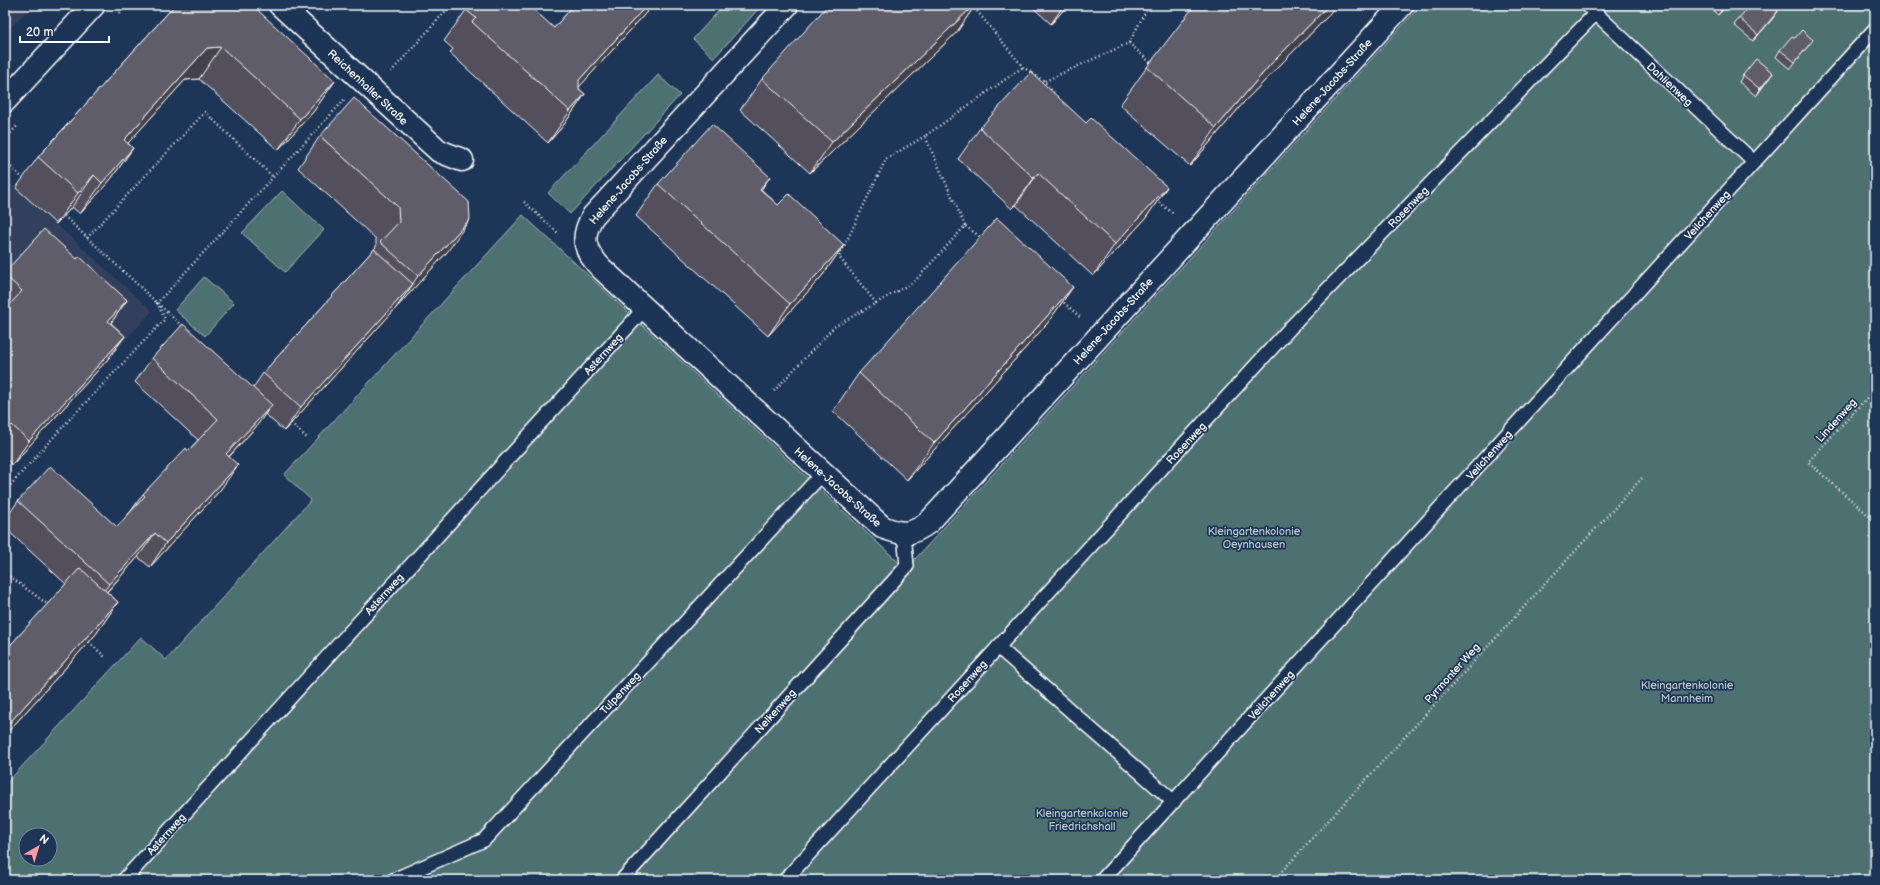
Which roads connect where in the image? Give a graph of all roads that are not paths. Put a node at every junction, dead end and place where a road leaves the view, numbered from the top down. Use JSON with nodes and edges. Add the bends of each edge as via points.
{"nodes":[{"id":1,"x":94,"y":5,"type":"edge"},
{"id":2,"x":280,"y":5,"type":"edge"},
{"id":3,"x":787,"y":5,"type":"edge"},
{"id":4,"x":1402,"y":5,"type":"edge"},
{"id":5,"x":1591,"y":9,"type":"edge"},
{"id":6,"x":1875,"y":29,"type":"edge"},
{"id":7,"x":5,"y":101,"type":"edge"},
{"id":8,"x":462,"y":160,"type":"dead end"},
{"id":9,"x":1754,"y":162,"type":"junction"},
{"id":10,"x":645,"y":308,"type":"junction"},
{"id":11,"x":823,"y":473,"type":"junction"},
{"id":12,"x":904,"y":534,"type":"junction"},
{"id":13,"x":998,"y":647,"type":"junction"},
{"id":14,"x":1174,"y":802,"type":"junction"},
{"id":15,"x":124,"y":880,"type":"edge"},
{"id":16,"x":393,"y":880,"type":"edge"},
{"id":17,"x":622,"y":880,"type":"edge"},
{"id":18,"x":786,"y":880,"type":"edge"},
{"id":19,"x":1102,"y":880,"type":"edge"}],
"edges":[{"from":1,"to":7,"type":"street"},
{"from":2,"to":8,"type":"street","name":"Reichenhaller Straße","via":[[439,151]]},
{"from":3,"to":10,"type":"street","name":"Helene-Jacobs-Straße","via":[[593,216],[587,227],[584,239],[592,260]]},
{"from":4,"to":12,"type":"street","name":"Helene-Jacobs-Straße","via":[[930,522],[919,530]]},
{"from":5,"to":9,"type":"lane","name":"Dahlienweg"},
{"from":5,"to":13,"type":"lane","name":"Rosenweg","via":[[1292,326]]},
{"from":6,"to":9,"type":"lane","name":"Veilchenweg"},
{"from":9,"to":14,"type":"lane","name":"Veilchenweg"},
{"from":10,"to":11,"type":"street","name":"Helene-Jacobs-Straße"},
{"from":10,"to":15,"type":"lane","name":"Asternweg"},
{"from":11,"to":12,"type":"street","name":"Helene-Jacobs-Straße","via":[[882,528]]},
{"from":11,"to":16,"type":"lane","name":"Tulpenweg","via":[[484,840]]},
{"from":12,"to":17,"type":"lane","name":"Nelkenweg","via":[[907,566]]},
{"from":13,"to":14,"type":"lane"},
{"from":13,"to":18,"type":"lane","name":"Rosenweg"},
{"from":14,"to":19,"type":"lane","name":"Veilchenweg"}]}
